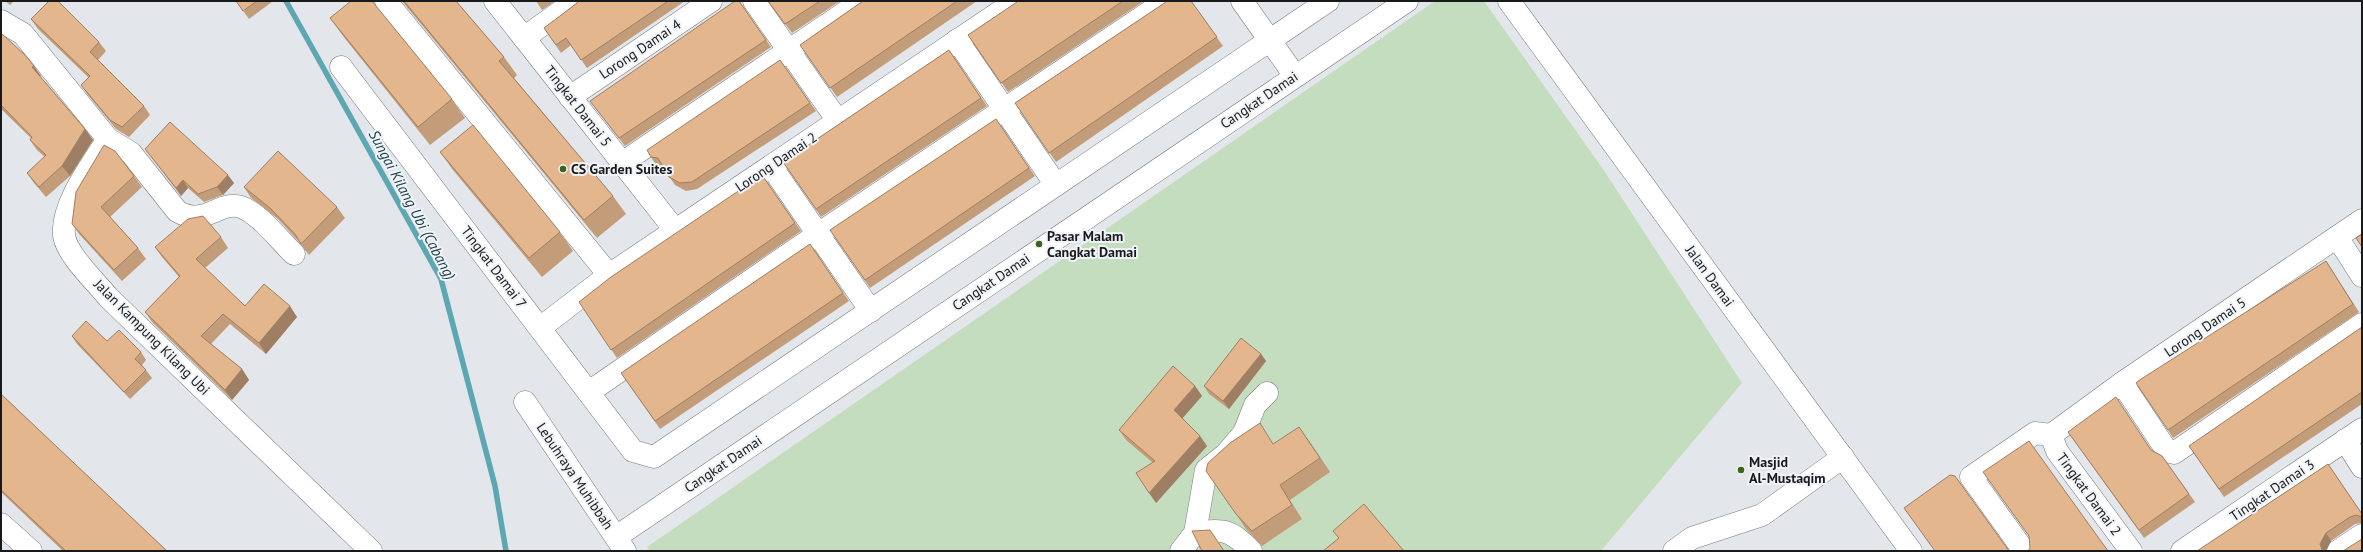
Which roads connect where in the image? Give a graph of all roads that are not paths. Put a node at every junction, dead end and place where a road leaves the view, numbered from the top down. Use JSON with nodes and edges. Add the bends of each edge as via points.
{"nodes":[{"id":1,"x":386,"y":1,"type":"edge"},
{"id":2,"x":495,"y":1,"type":"edge"},
{"id":3,"x":575,"y":1,"type":"edge"},
{"id":4,"x":711,"y":1,"type":"edge"},
{"id":5,"x":754,"y":1,"type":"edge"},
{"id":6,"x":862,"y":1,"type":"edge"},
{"id":7,"x":1016,"y":1,"type":"edge"},
{"id":8,"x":1166,"y":1,"type":"edge"},
{"id":9,"x":1242,"y":1,"type":"edge"},
{"id":10,"x":1328,"y":1,"type":"edge"},
{"id":11,"x":1407,"y":1,"type":"edge"},
{"id":12,"x":1509,"y":1,"type":"edge"},
{"id":13,"x":1,"y":21,"type":"edge"},
{"id":14,"x":524,"y":38,"type":"junction"},
{"id":15,"x":957,"y":40,"type":"junction"},
{"id":16,"x":1270,"y":41,"type":"junction"},
{"id":17,"x":788,"y":51,"type":"junction"},
{"id":18,"x":342,"y":67,"type":"dead end"},
{"id":19,"x":1295,"y":76,"type":"junction"},
{"id":20,"x":570,"y":97,"type":"junction"},
{"id":21,"x":1004,"y":108,"type":"junction"},
{"id":22,"x":838,"y":121,"type":"junction"},
{"id":23,"x":108,"y":139,"type":"junction"},
{"id":24,"x":622,"y":163,"type":"junction"},
{"id":25,"x":771,"y":166,"type":"junction"},
{"id":26,"x":1056,"y":185,"type":"junction"},
{"id":27,"x":2362,"y":220,"type":"edge"},
{"id":28,"x":675,"y":230,"type":"junction"},
{"id":29,"x":818,"y":234,"type":"junction"},
{"id":30,"x":2337,"y":237,"type":"junction"},
{"id":31,"x":294,"y":254,"type":"dead end"},
{"id":32,"x":609,"y":275,"type":"junction"},
{"id":33,"x":2362,"y":276,"type":"edge"},
{"id":34,"x":871,"y":311,"type":"junction"},
{"id":35,"x":2362,"y":324,"type":"edge"},
{"id":36,"x":540,"y":328,"type":"junction"},
{"id":37,"x":2122,"y":383,"type":"junction"},
{"id":38,"x":589,"y":392,"type":"junction"},
{"id":39,"x":1266,"y":393,"type":"dead end"},
{"id":40,"x":525,"y":402,"type":"dead end"},
{"id":41,"x":2353,"y":434,"type":"edge"},
{"id":42,"x":2051,"y":435,"type":"junction"},
{"id":43,"x":1843,"y":457,"type":"junction"},
{"id":44,"x":2362,"y":467,"type":"edge"},
{"id":45,"x":1,"y":524,"type":"edge"},
{"id":46,"x":1195,"y":533,"type":"junction"},
{"id":47,"x":2362,"y":535,"type":"edge"},
{"id":48,"x":620,"y":544,"type":"edge"},
{"id":49,"x":31,"y":551,"type":"edge"},
{"id":50,"x":371,"y":551,"type":"edge"},
{"id":51,"x":1181,"y":551,"type":"edge"},
{"id":52,"x":1251,"y":551,"type":"edge"},
{"id":53,"x":1674,"y":551,"type":"edge"},
{"id":54,"x":1911,"y":551,"type":"edge"},
{"id":55,"x":2024,"y":551,"type":"edge"},
{"id":56,"x":2130,"y":551,"type":"edge"},
{"id":57,"x":2182,"y":551,"type":"edge"},
{"id":58,"x":2338,"y":551,"type":"edge"}],
"edges":[{"from":1,"to":32,"type":"street"},
{"from":2,"to":14,"type":"street","name":"Tingkat Damai 5"},
{"from":3,"to":14,"type":"street"},
{"from":4,"to":20,"type":"street","name":"Lorong Damai 4"},
{"from":5,"to":17,"type":"street"},
{"from":6,"to":17,"type":"street"},
{"from":7,"to":15,"type":"street","name":"Lorong Damai 2"},
{"from":8,"to":21,"type":"street"},
{"from":9,"to":16,"type":"street"},
{"from":10,"to":16,"type":"street"},
{"from":11,"to":19,"type":"street","name":"Cangkat Damai"},
{"from":12,"to":43,"type":"street","name":"Jalan Damai"},
{"from":13,"to":23,"type":"street","via":[[23,34]]},
{"from":14,"to":20,"type":"street","name":"Tingkat Damai 5"},
{"from":15,"to":21,"type":"street"},
{"from":15,"to":22,"type":"street","name":"Lorong Damai 2"},
{"from":16,"to":19,"type":"street"},
{"from":16,"to":26,"type":"street"},
{"from":17,"to":22,"type":"street"},
{"from":17,"to":24,"type":"street"},
{"from":18,"to":36,"type":"street","name":"Tingkat Damai 7"},
{"from":19,"to":48,"type":"street","name":"Cangkat Damai"},
{"from":20,"to":24,"type":"street","name":"Tingkat Damai 5"},
{"from":21,"to":26,"type":"street"},
{"from":21,"to":29,"type":"street"},
{"from":22,"to":25,"type":"street","name":"Lorong Damai 2"},
{"from":23,"to":31,"type":"street","via":[[131,153],[177,211],[187,217],[200,216],[232,205],[242,207],[253,213]]},
{"from":23,"to":50,"type":"street","name":"Jalan Kampung Kilang Ubi","via":[[67,210],[64,236],[72,254],[108,297]]},
{"from":24,"to":28,"type":"street","name":"Tingkat Damai 5"},
{"from":25,"to":28,"type":"street","name":"Lorong Damai 2"},
{"from":25,"to":29,"type":"street"},
{"from":26,"to":34,"type":"street"},
{"from":27,"to":30,"type":"street","name":"Lorong Damai 5"},
{"from":28,"to":32,"type":"street","name":"Lorong Damai 2"},
{"from":29,"to":34,"type":"street"},
{"from":29,"to":38,"type":"street"},
{"from":30,"to":33,"type":"street"},
{"from":30,"to":37,"type":"street","name":"Lorong Damai 5"},
{"from":32,"to":36,"type":"street","name":"Lorong Damai 2"},
{"from":34,"to":38,"type":"street","name":"Tingkat Damai 7","via":[[654,457],[633,451]]},
{"from":35,"to":37,"type":"street","via":[[2174,453],[2167,451]]},
{"from":36,"to":38,"type":"street","name":"Tingkat Damai 7"},
{"from":37,"to":42,"type":"street","name":"Lorong Damai 5"},
{"from":39,"to":46,"type":"street","via":[[1255,405],[1244,433],[1226,454],[1206,470]]},
{"from":40,"to":48,"type":"street","name":"Lebuhraya Muhibbah"},
{"from":41,"to":44,"type":"street"},
{"from":41,"to":57,"type":"street","name":"Tingkat Damai 3"},
{"from":42,"to":55,"type":"street","via":[[2035,433],[1971,477]]},
{"from":42,"to":56,"type":"street","name":"Tingkat Damai 2","via":[[2057,451]]},
{"from":43,"to":53,"type":"street","via":[[1762,515],[1692,538]]},
{"from":43,"to":54,"type":"street","name":"Jalan Damai"},
{"from":45,"to":49,"type":"street"},
{"from":46,"to":51,"type":"street"},
{"from":46,"to":52,"type":"street","via":[[1216,529],[1238,537]]},
{"from":47,"to":58,"type":"street"}]}
